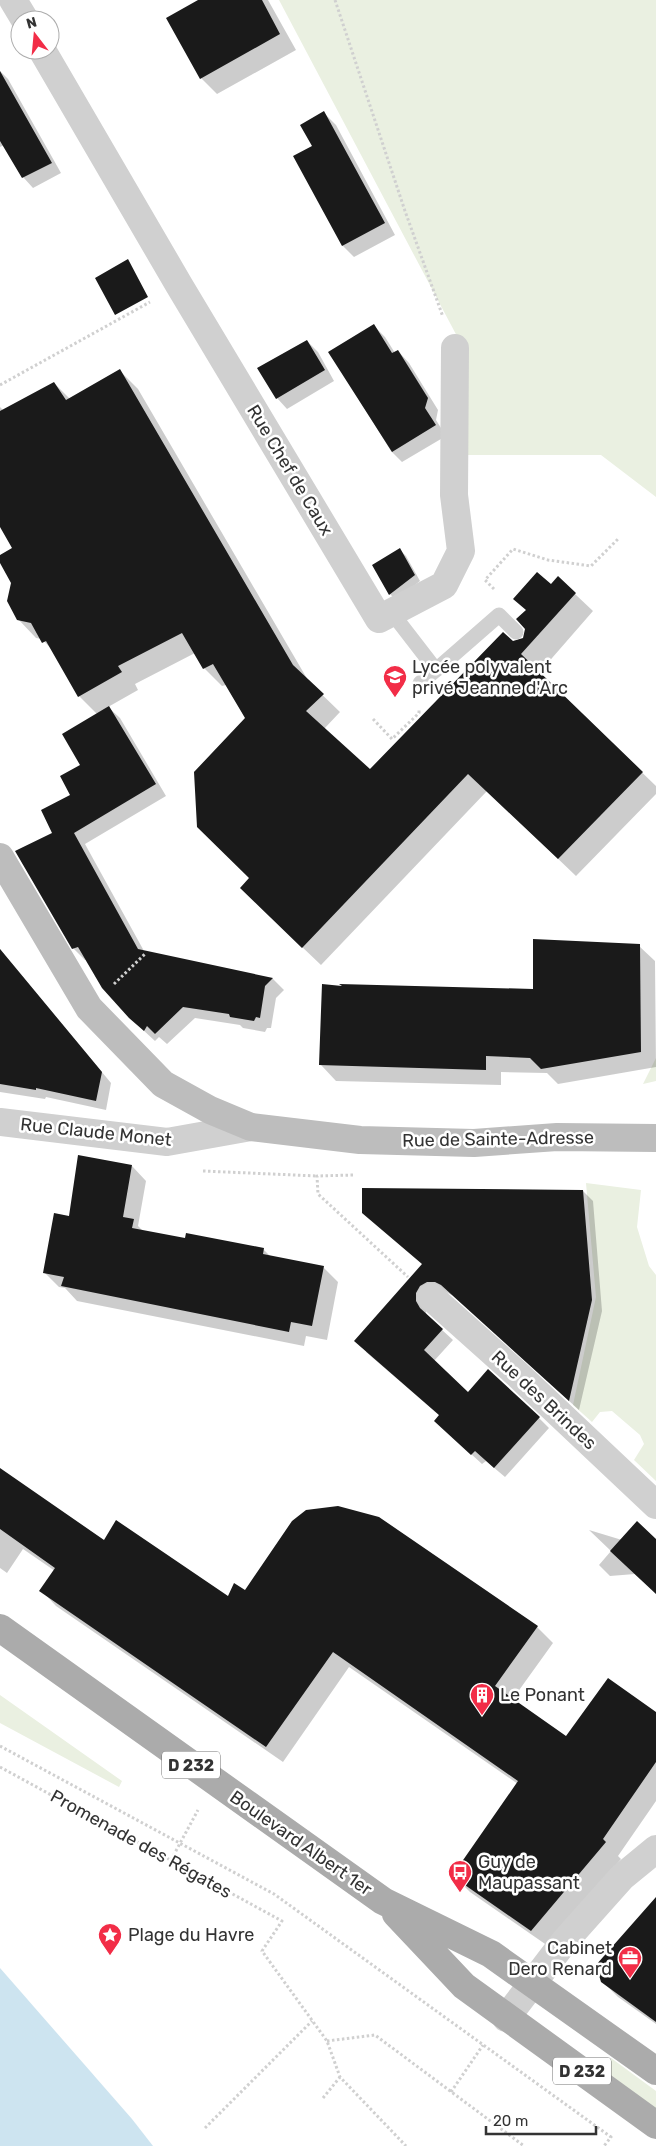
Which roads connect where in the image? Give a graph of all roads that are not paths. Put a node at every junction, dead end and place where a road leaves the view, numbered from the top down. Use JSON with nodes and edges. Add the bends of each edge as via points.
{"nodes":[{"id":1,"x":48,"y":60,"type":"edge"},
{"id":2,"x":454,"y":348,"type":"road end"},
{"id":3,"x":392,"y":613,"type":"junction"},
{"id":4,"x":516,"y":632,"type":"dead end"},
{"id":5,"x":436,"y":670,"type":"junction"},
{"id":6,"x":420,"y":683,"type":"dead end"},
{"id":7,"x":0,"y":857,"type":"edge"},
{"id":8,"x":0,"y":1122,"type":"edge"},
{"id":9,"x":251,"y":1127,"type":"junction"},
{"id":10,"x":656,"y":1138,"type":"edge"},
{"id":11,"x":431,"y":1298,"type":"dead end"},
{"id":12,"x":656,"y":1504,"type":"edge"},
{"id":13,"x":0,"y":1628,"type":"edge"},
{"id":14,"x":656,"y":1850,"type":"edge"},
{"id":15,"x":383,"y":1901,"type":"junction"},
{"id":16,"x":534,"y":1983,"type":"junction"},
{"id":17,"x":506,"y":2018,"type":"junction"},
{"id":18,"x":656,"y":2072,"type":"edge"},
{"id":19,"x":656,"y":2126,"type":"edge"}],
"edges":[{"from":1,"to":3,"type":"street","name":"Rue Chef de Caux","via":[[379,619]]},
{"from":2,"to":3,"type":"street","via":[[454,495],[461,551],[444,585]]},
{"from":3,"to":5,"type":"lane"},
{"from":4,"to":5,"type":"lane","via":[[499,615]]},
{"from":5,"to":6,"type":"lane"},
{"from":7,"to":9,"type":"main road","name":"Rue de Sainte-Adresse","via":[[89,1008],[163,1084],[210,1110]]},
{"from":8,"to":9,"type":"street","name":"Rue Claude Monet","via":[[167,1142]]},
{"from":9,"to":10,"type":"main road","name":"Rue de Sainte-Adresse","via":[[381,1141],[474,1143],[557,1137]]},
{"from":11,"to":12,"type":"street","name":"Rue des Brindes"},
{"from":13,"to":15,"type":"main road","name":"Boulevard Albert 1er","number":"D 232"},
{"from":14,"to":16,"type":"street","via":[[622,1876],[564,1942]]},
{"from":15,"to":16,"type":"main road","name":"Boulevard Albert 1er","number":"D 232","via":[[491,1954]]},
{"from":15,"to":17,"type":"main road","name":"Boulevard Albert 1er","number":"D 232","via":[[464,1986]]},
{"from":16,"to":17,"type":"street"},
{"from":16,"to":18,"type":"main road","name":"Boulevard Albert 1er","number":"D 232"},
{"from":17,"to":19,"type":"main road","name":"Boulevard Albert 1er","number":"D 232"}]}
